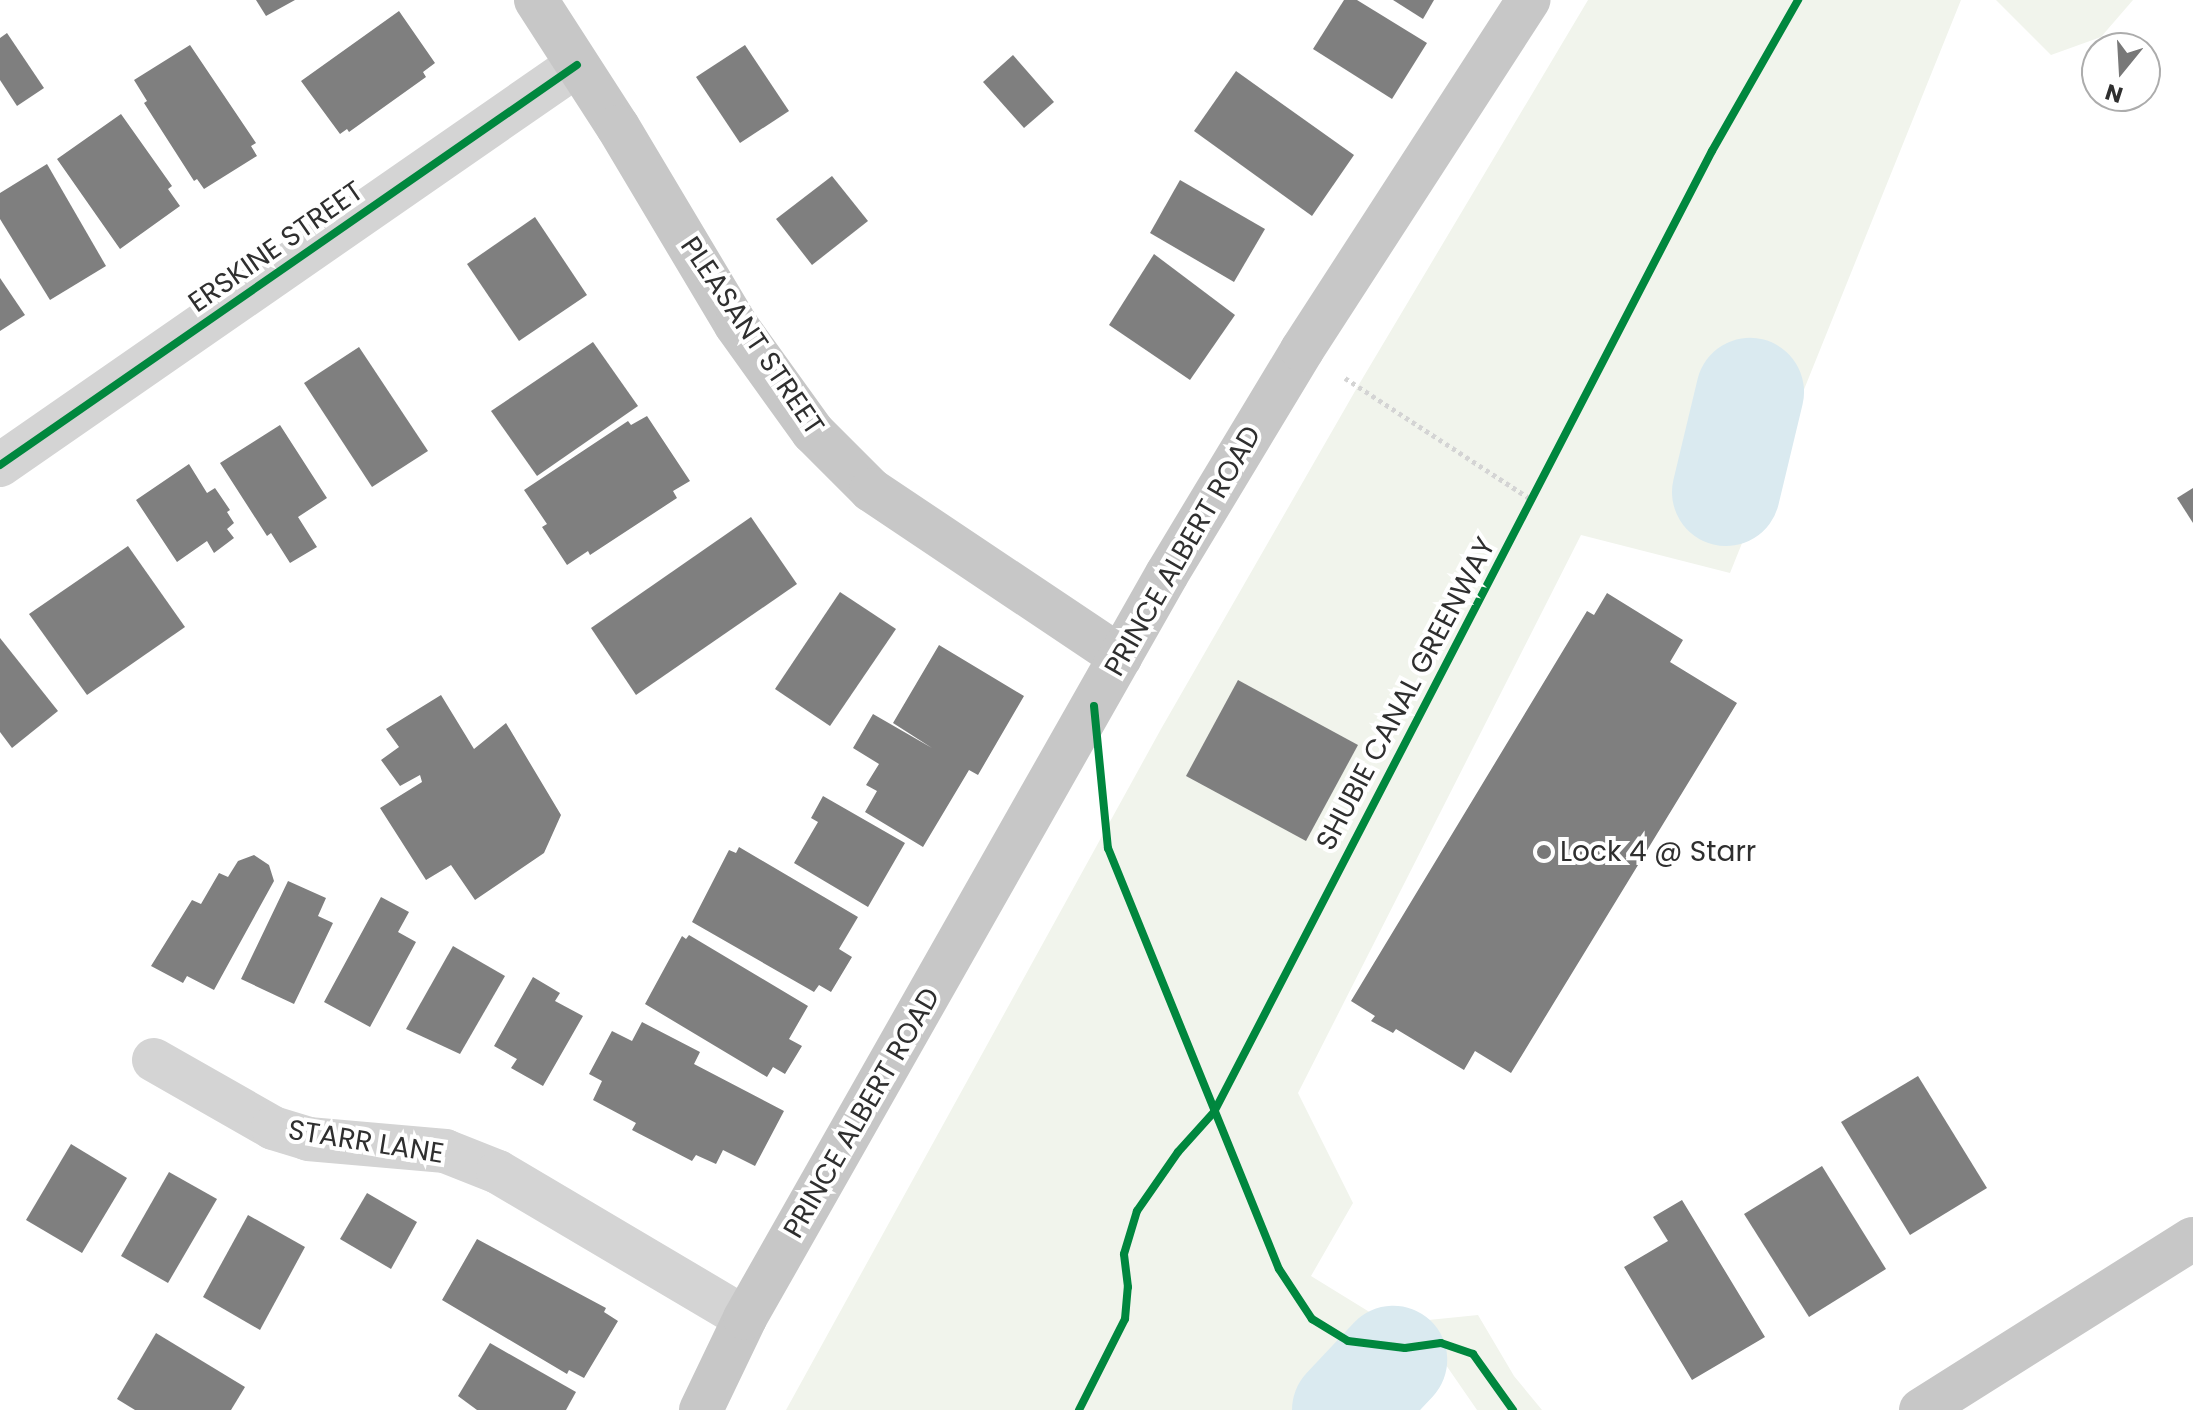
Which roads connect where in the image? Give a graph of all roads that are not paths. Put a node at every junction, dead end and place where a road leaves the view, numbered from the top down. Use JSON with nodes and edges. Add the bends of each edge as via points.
{"nodes":[{"id":1,"x":536,"y":0,"type":"edge"},
{"id":2,"x":1528,"y":0,"type":"edge"},
{"id":3,"x":577,"y":65,"type":"junction"},
{"id":4,"x":0,"y":465,"type":"edge"},
{"id":5,"x":1120,"y":657,"type":"junction"},
{"id":6,"x":154,"y":1060,"type":"dead end"},
{"id":7,"x":2193,"y":1239,"type":"edge"},
{"id":8,"x":745,"y":1318,"type":"junction"},
{"id":9,"x":701,"y":1410,"type":"edge"},
{"id":10,"x":1921,"y":1410,"type":"edge"}],
"edges":[{"from":1,"to":3,"type":"main road","name":"PLEASANT STREET"},
{"from":2,"to":5,"type":"main road","name":"PRINCE ALBERT ROAD","via":[[1302,350]]},
{"from":3,"to":4,"type":"street","name":"ERSKINE STREET"},
{"from":3,"to":5,"type":"main road","name":"PLEASANT STREET","via":[[736,325],[813,432],[871,490]]},
{"from":5,"to":8,"type":"main road","name":"PRINCE ALBERT ROAD"},
{"from":6,"to":8,"type":"street","name":"STARR LANE","via":[[273,1128],[308,1139],[445,1151],[498,1172]]},
{"from":7,"to":10,"type":"main road"},
{"from":8,"to":9,"type":"main road","name":"PRINCE ALBERT ROAD"}]}
